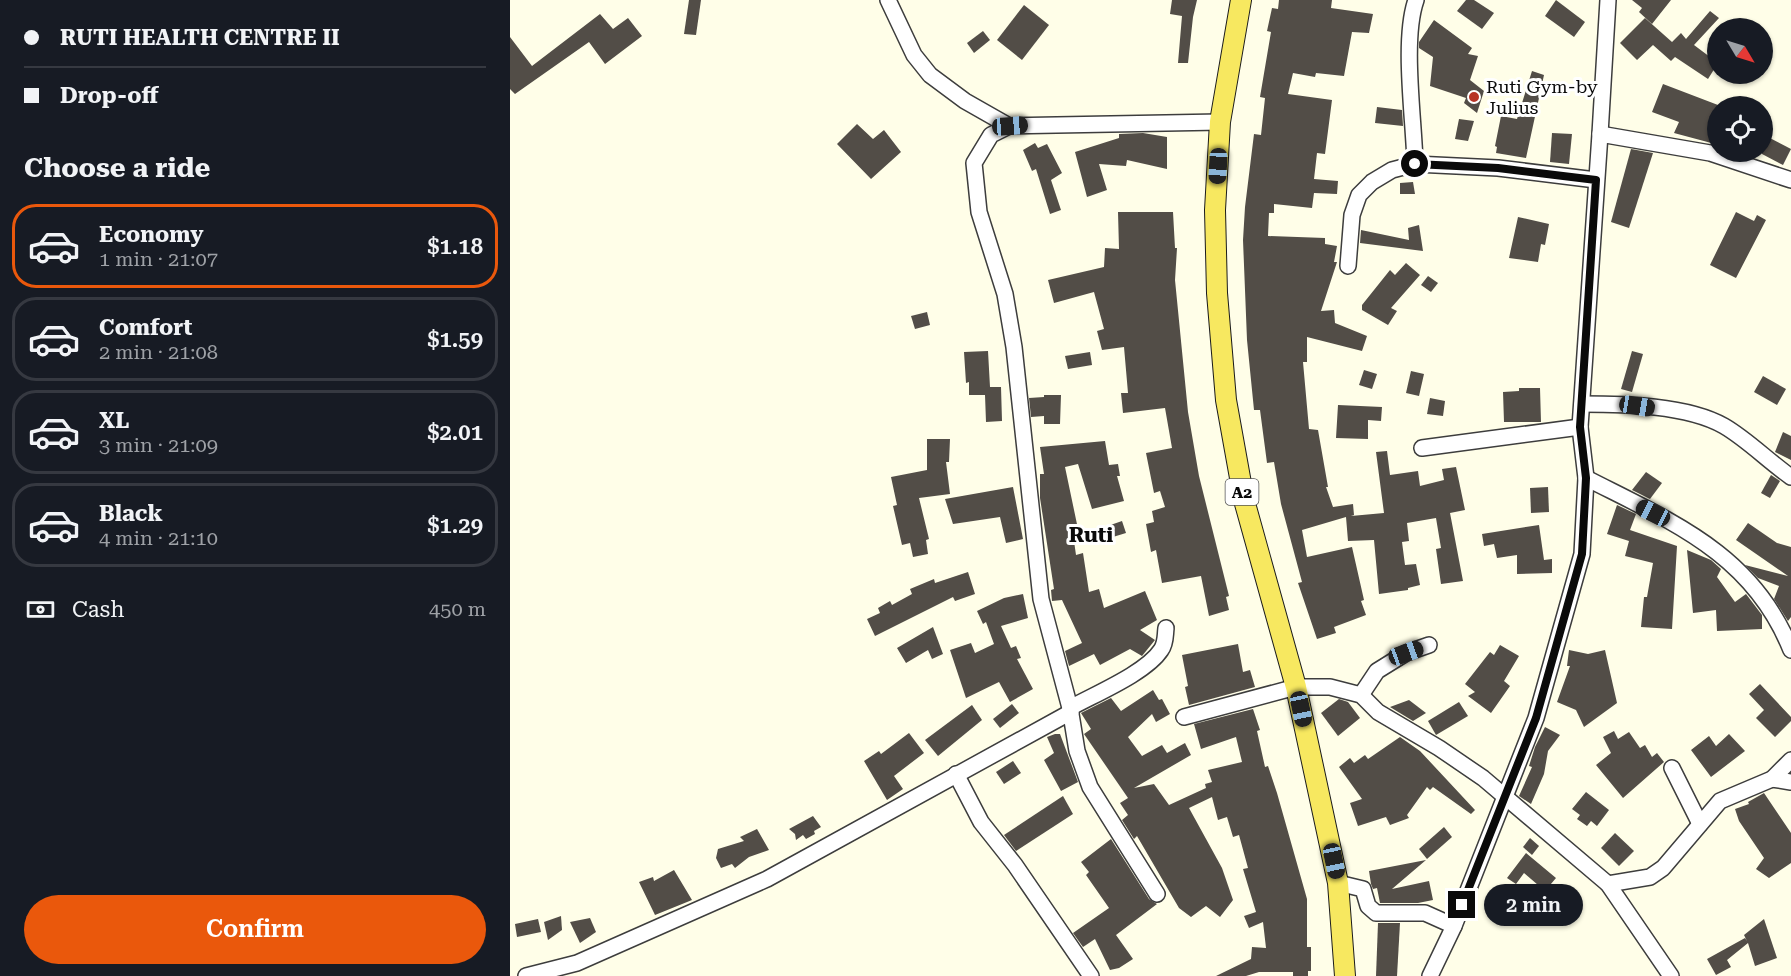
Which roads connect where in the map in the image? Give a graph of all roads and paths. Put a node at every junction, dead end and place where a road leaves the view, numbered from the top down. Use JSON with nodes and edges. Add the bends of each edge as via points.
{"nodes":[{"id":1,"x":888,"y":0,"type":"edge"},
{"id":2,"x":1241,"y":0,"type":"edge"},
{"id":3,"x":1416,"y":0,"type":"edge"},
{"id":4,"x":1608,"y":0,"type":"edge"},
{"id":5,"x":1220,"y":122,"type":"junction"},
{"id":6,"x":1010,"y":126,"type":"junction"},
{"id":7,"x":1600,"y":134,"type":"junction"},
{"id":8,"x":1415,"y":164,"type":"junction"},
{"id":9,"x":1596,"y":180,"type":"junction"},
{"id":10,"x":1791,"y":180,"type":"edge"},
{"id":11,"x":1348,"y":266,"type":"dead end"},
{"id":12,"x":1582,"y":404,"type":"junction"},
{"id":13,"x":1580,"y":427,"type":"junction"},
{"id":14,"x":1422,"y":448,"type":"dead end"},
{"id":15,"x":1791,"y":477,"type":"edge"},
{"id":16,"x":1586,"y":478,"type":"junction"},
{"id":17,"x":1166,"y":628,"type":"dead end"},
{"id":18,"x":1430,"y":645,"type":"dead end"},
{"id":19,"x":1791,"y":647,"type":"edge"},
{"id":20,"x":1296,"y":687,"type":"junction"},
{"id":21,"x":1361,"y":695,"type":"junction"},
{"id":22,"x":1071,"y":710,"type":"junction"},
{"id":23,"x":1184,"y":717,"type":"dead end"},
{"id":24,"x":1791,"y":760,"type":"edge"},
{"id":25,"x":1672,"y":768,"type":"dead end"},
{"id":26,"x":956,"y":774,"type":"junction"},
{"id":27,"x":1772,"y":779,"type":"junction"},
{"id":28,"x":1791,"y":782,"type":"edge"},
{"id":29,"x":1504,"y":797,"type":"junction"},
{"id":30,"x":1700,"y":824,"type":"junction"},
{"id":31,"x":1338,"y":883,"type":"junction"},
{"id":32,"x":1608,"y":884,"type":"junction"},
{"id":33,"x":1156,"y":894,"type":"dead end"},
{"id":34,"x":1454,"y":926,"type":"junction"},
{"id":35,"x":526,"y":976,"type":"edge"},
{"id":36,"x":1091,"y":976,"type":"edge"},
{"id":37,"x":1345,"y":976,"type":"edge"},
{"id":38,"x":1430,"y":976,"type":"edge"},
{"id":39,"x":1671,"y":976,"type":"edge"}],
"edges":[{"from":1,"to":6,"type":"street","via":[[914,56],[930,75],[965,101]]},
{"from":2,"to":5,"type":"main road","number":"A2"},
{"from":3,"to":8,"type":"street","via":[[1410,48]]},
{"from":4,"to":7,"type":"street"},
{"from":5,"to":6,"type":"street"},
{"from":5,"to":20,"type":"main road","number":"A2","via":[[1216,281],[1226,399],[1244,500]]},
{"from":6,"to":22,"type":"street","via":[[991,135],[974,163],[979,212],[1005,294],[1041,599]]},
{"from":7,"to":9,"type":"street"},
{"from":7,"to":10,"type":"street","via":[[1710,153]]},
{"from":8,"to":9,"type":"street","via":[[1498,168]]},
{"from":8,"to":11,"type":"street","via":[[1392,170],[1359,195],[1352,215]]},
{"from":9,"to":12,"type":"street"},
{"from":12,"to":13,"type":"street"},
{"from":12,"to":15,"type":"street","via":[[1637,406],[1700,416],[1743,438]]},
{"from":13,"to":14,"type":"street"},
{"from":13,"to":16,"type":"street"},
{"from":16,"to":19,"type":"street","via":[[1694,534],[1724,556],[1760,592]]},
{"from":16,"to":29,"type":"street","via":[[1582,554],[1536,718]]},
{"from":17,"to":22,"type":"street","via":[[1160,653]]},
{"from":18,"to":21,"type":"street","via":[[1406,653],[1377,670]]},
{"from":20,"to":21,"type":"street","via":[[1330,687]]},
{"from":20,"to":23,"type":"street"},
{"from":20,"to":31,"type":"main road","number":"A2"},
{"from":21,"to":29,"type":"street","via":[[1378,712],[1439,748]]},
{"from":22,"to":26,"type":"street"},
{"from":22,"to":33,"type":"street","via":[[1077,751],[1090,787]]},
{"from":24,"to":27,"type":"street"},
{"from":25,"to":30,"type":"street"},
{"from":26,"to":35,"type":"street","via":[[767,879],[577,963]]},
{"from":26,"to":36,"type":"street","via":[[981,822]]},
{"from":27,"to":28,"type":"street"},
{"from":27,"to":30,"type":"street","via":[[1728,796]]},
{"from":29,"to":32,"type":"street"},
{"from":29,"to":34,"type":"street"},
{"from":30,"to":32,"type":"street","via":[[1663,868],[1650,877]]},
{"from":31,"to":34,"type":"street","via":[[1364,889],[1368,906],[1376,913],[1425,913]]},
{"from":31,"to":37,"type":"main road","number":"A2"},
{"from":32,"to":39,"type":"street"},
{"from":34,"to":38,"type":"street"}]}
